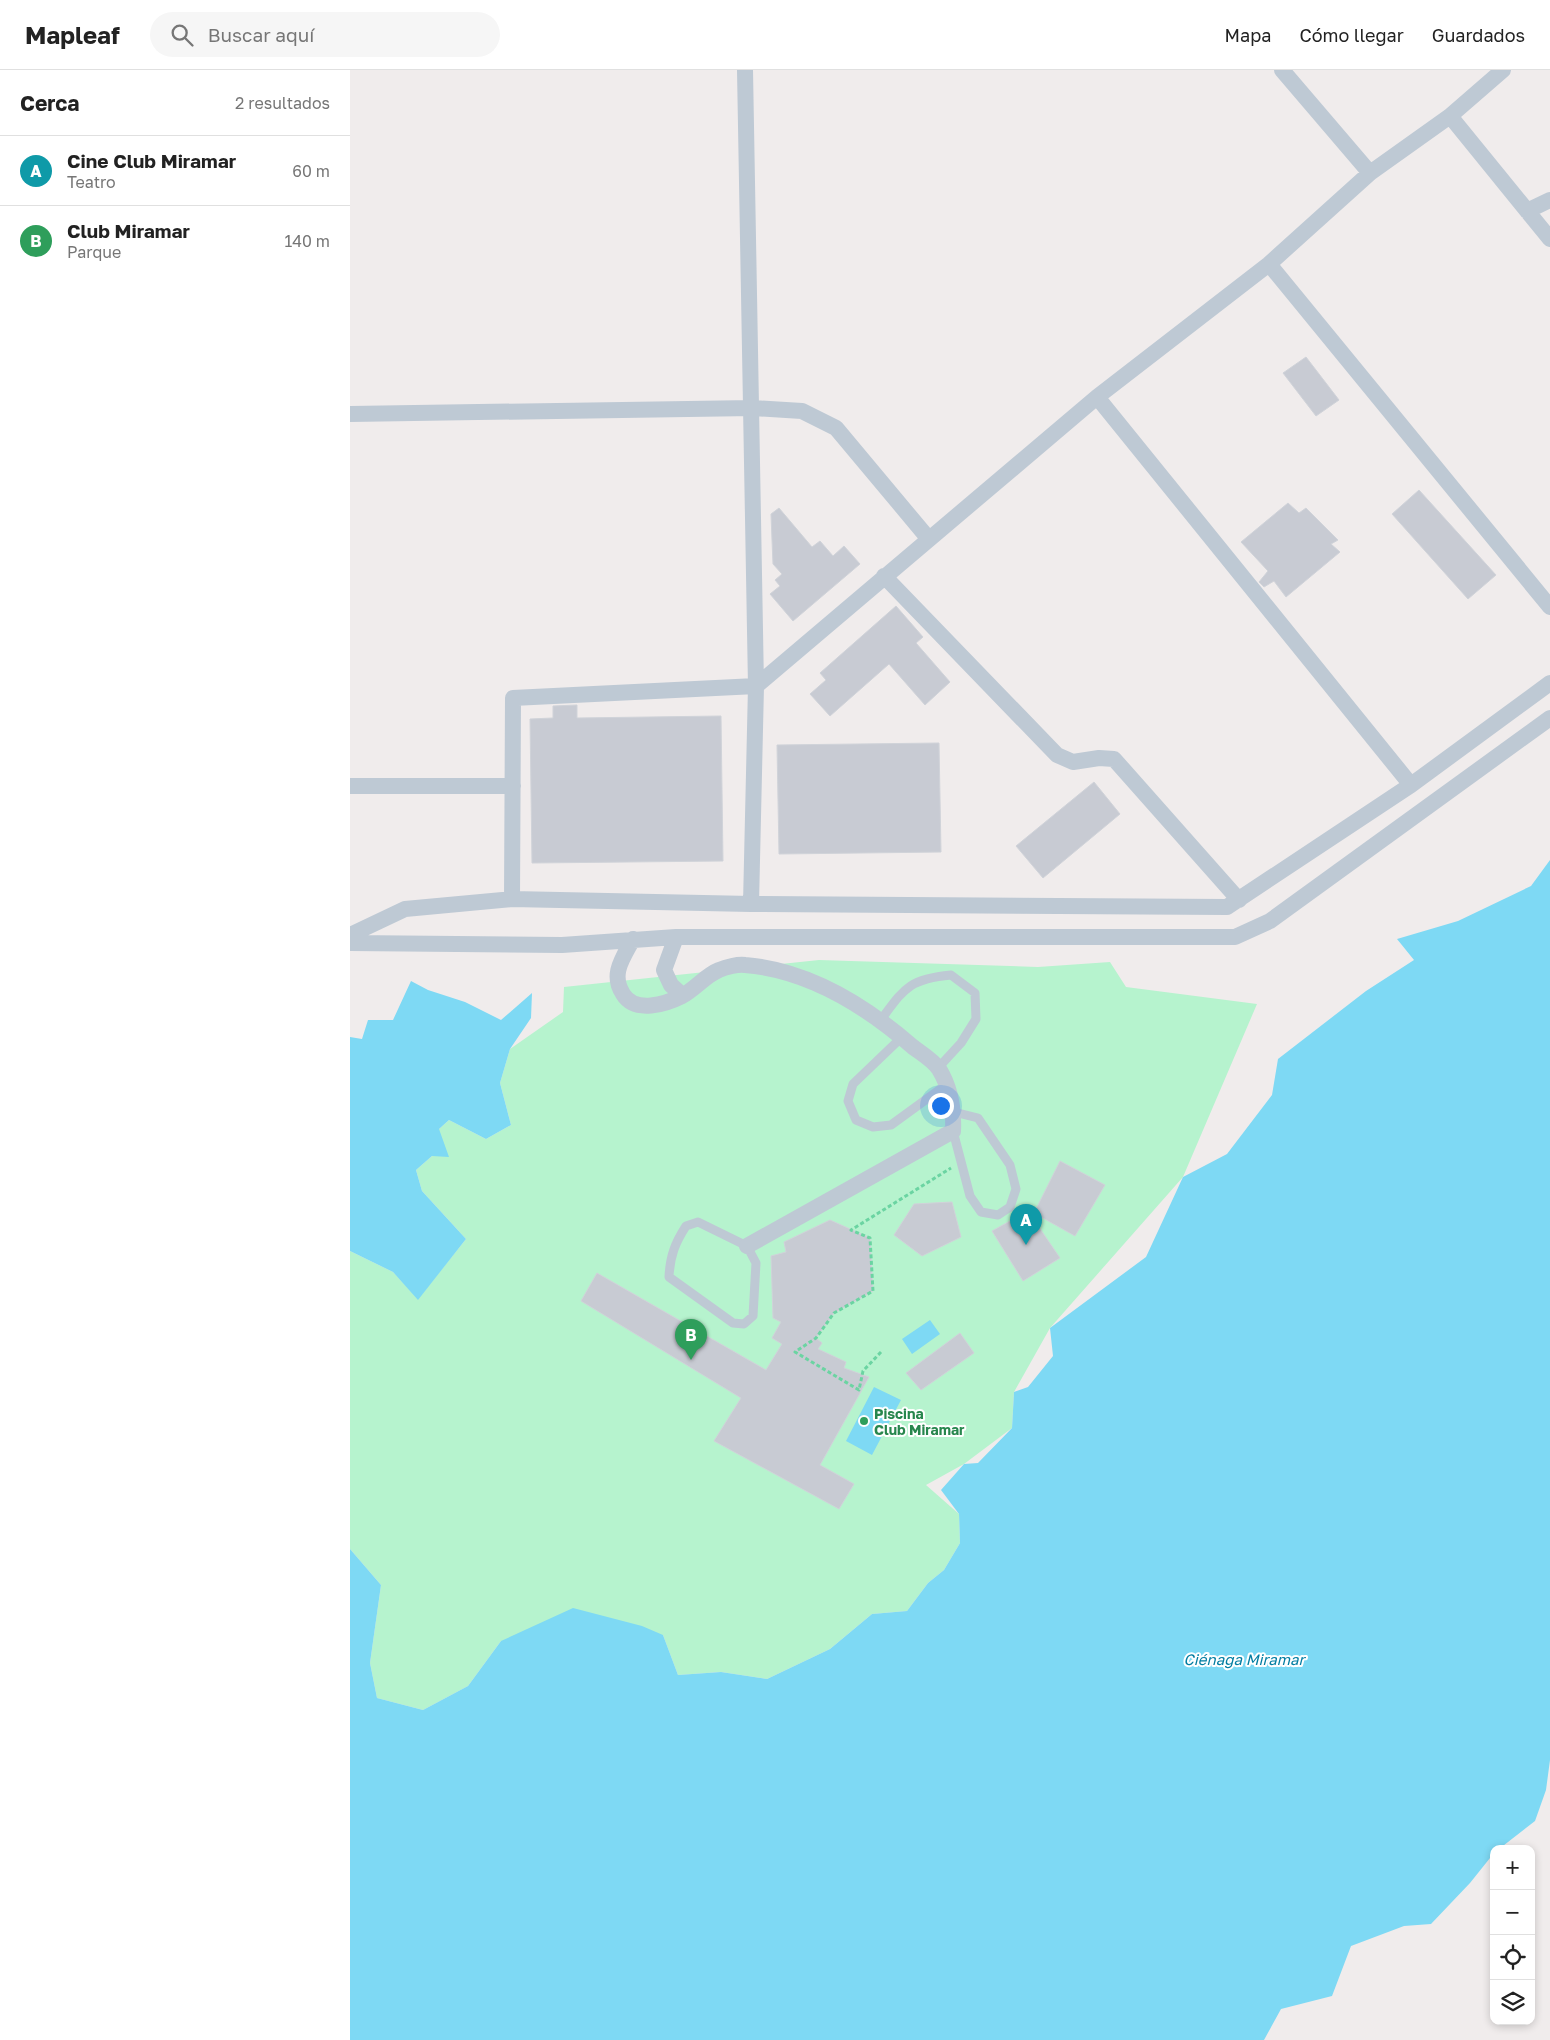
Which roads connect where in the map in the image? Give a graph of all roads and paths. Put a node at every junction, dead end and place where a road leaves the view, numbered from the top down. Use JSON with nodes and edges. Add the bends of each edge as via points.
{"nodes":[{"id":1,"x":745,"y":70,"type":"edge"},
{"id":2,"x":1282,"y":70,"type":"edge"},
{"id":3,"x":1502,"y":70,"type":"edge"},
{"id":4,"x":1450,"y":116,"type":"junction"},
{"id":5,"x":1370,"y":173,"type":"junction"},
{"id":6,"x":1550,"y":200,"type":"edge"},
{"id":7,"x":1527,"y":211,"type":"junction"},
{"id":8,"x":1550,"y":239,"type":"edge"},
{"id":9,"x":1269,"y":264,"type":"junction"},
{"id":10,"x":1097,"y":397,"type":"junction"},
{"id":11,"x":752,"y":408,"type":"junction"},
{"id":12,"x":350,"y":414,"type":"edge"},
{"id":13,"x":928,"y":538,"type":"junction"},
{"id":14,"x":884,"y":576,"type":"junction"},
{"id":15,"x":1550,"y":607,"type":"edge"},
{"id":16,"x":1550,"y":683,"type":"edge"},
{"id":17,"x":756,"y":686,"type":"junction"},
{"id":18,"x":1550,"y":718,"type":"edge"},
{"id":19,"x":1411,"y":785,"type":"junction"},
{"id":20,"x":350,"y":786,"type":"edge"},
{"id":21,"x":513,"y":786,"type":"junction"},
{"id":22,"x":512,"y":899,"type":"junction"},
{"id":23,"x":1239,"y":900,"type":"junction"},
{"id":24,"x":751,"y":904,"type":"junction"},
{"id":25,"x":350,"y":935,"type":"edge"},
{"id":26,"x":676,"y":936,"type":"junction"},
{"id":27,"x":633,"y":939,"type":"junction"},
{"id":28,"x":350,"y":943,"type":"edge"},
{"id":29,"x":682,"y":996,"type":"junction"},
{"id":30,"x":880,"y":1021,"type":"junction"},
{"id":31,"x":902,"y":1037,"type":"junction"},
{"id":32,"x":938,"y":1068,"type":"junction"},
{"id":33,"x":946,"y":1085,"type":"junction"},
{"id":34,"x":954,"y":1112,"type":"junction"},
{"id":35,"x":953,"y":1131,"type":"junction"},
{"id":36,"x":962,"y":1161,"type":"junction"},
{"id":37,"x":747,"y":1246,"type":"junction"},
{"id":38,"x":882,"y":1352,"type":"dead end"}],
"edges":[{"from":1,"to":11,"type":"street"},
{"from":2,"to":5,"type":"street"},
{"from":3,"to":4,"type":"street"},
{"from":4,"to":5,"type":"street"},
{"from":4,"to":7,"type":"street"},
{"from":5,"to":9,"type":"street"},
{"from":6,"to":7,"type":"street"},
{"from":7,"to":8,"type":"street"},
{"from":9,"to":10,"type":"street"},
{"from":9,"to":15,"type":"street"},
{"from":10,"to":13,"type":"street"},
{"from":10,"to":19,"type":"street"},
{"from":11,"to":12,"type":"street"},
{"from":11,"to":13,"type":"street","via":[[802,411],[836,428]]},
{"from":11,"to":17,"type":"street"},
{"from":13,"to":14,"type":"street"},
{"from":14,"to":17,"type":"street"},
{"from":14,"to":23,"type":"street","via":[[1057,755],[1073,762],[1114,759]]},
{"from":16,"to":19,"type":"street"},
{"from":17,"to":21,"type":"street","via":[[513,698]]},
{"from":17,"to":24,"type":"street"},
{"from":18,"to":26,"type":"street","via":[[1270,921],[1235,937]]},
{"from":19,"to":23,"type":"street"},
{"from":20,"to":21,"type":"street"},
{"from":21,"to":22,"type":"street"},
{"from":22,"to":24,"type":"street"},
{"from":22,"to":25,"type":"street","via":[[406,909]]},
{"from":23,"to":24,"type":"street","via":[[1228,907]]},
{"from":26,"to":27,"type":"street"},
{"from":26,"to":29,"type":"street","via":[[664,970],[670,985]]},
{"from":27,"to":28,"type":"street","via":[[562,946]]},
{"from":27,"to":29,"type":"street","via":[[618,966],[617,984],[624,997],[640,1006]]},
{"from":29,"to":30,"type":"street","via":[[718,970],[743,965],[808,979],[856,1004]]},
{"from":30,"to":31,"type":"street"},
{"from":30,"to":32,"type":"lane","via":[[905,988],[927,977],[951,975],[975,993],[976,1019],[961,1043]]},
{"from":31,"to":32,"type":"street"},
{"from":31,"to":33,"type":"lane","via":[[853,1084],[848,1101],[856,1120],[873,1127],[891,1125]]},
{"from":32,"to":33,"type":"street"},
{"from":33,"to":34,"type":"street"},
{"from":34,"to":35,"type":"street"},
{"from":34,"to":36,"type":"lane","via":[[978,1118],[1010,1165],[1016,1188],[1010,1207],[998,1215],[981,1212],[970,1196]]},
{"from":35,"to":36,"type":"lane"},
{"from":35,"to":37,"type":"street"},
{"from":36,"to":38,"type":"path","via":[[851,1230],[870,1238],[873,1291],[834,1313],[816,1338],[795,1352],[859,1390],[863,1371]]},
{"from":37,"to":37,"type":"lane","via":[[756,1263],[753,1316],[744,1324],[733,1323],[669,1277],[674,1245],[686,1226],[698,1222]]}]}
